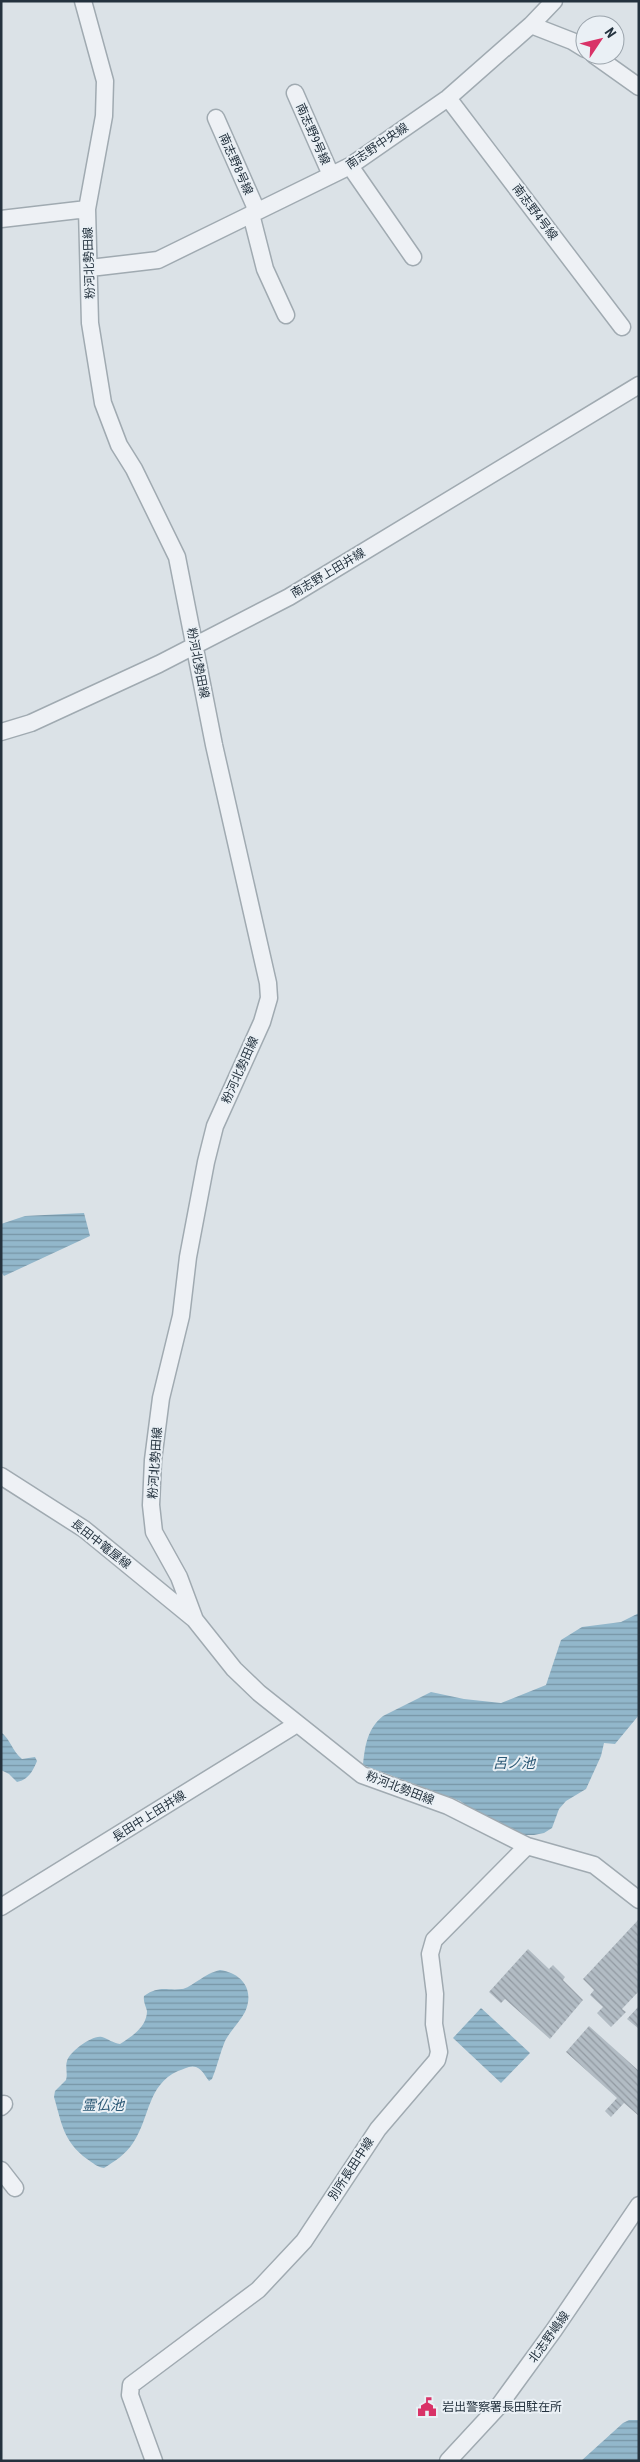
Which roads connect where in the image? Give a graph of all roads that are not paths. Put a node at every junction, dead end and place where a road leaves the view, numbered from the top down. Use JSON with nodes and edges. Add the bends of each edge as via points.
{"nodes":[{"id":1,"x":83,"y":1,"type":"edge"},
{"id":2,"x":554,"y":1,"type":"edge"},
{"id":3,"x":531,"y":24,"type":"junction"},
{"id":4,"x":575,"y":43,"type":"edge"},
{"id":5,"x":608,"y":65,"type":"edge"},
{"id":6,"x":639,"y":87,"type":"edge"},
{"id":7,"x":295,"y":93,"type":"dead end"},
{"id":8,"x":448,"y":98,"type":"junction"},
{"id":9,"x":216,"y":118,"type":"dead end"},
{"id":10,"x":350,"y":166,"type":"junction"},
{"id":11,"x":331,"y":175,"type":"junction"},
{"id":12,"x":87,"y":209,"type":"junction"},
{"id":13,"x":254,"y":213,"type":"junction"},
{"id":14,"x":1,"y":219,"type":"edge"},
{"id":15,"x":413,"y":257,"type":"dead end"},
{"id":16,"x":90,"y":268,"type":"junction"},
{"id":17,"x":286,"y":315,"type":"dead end"},
{"id":18,"x":622,"y":327,"type":"dead end"},
{"id":19,"x":639,"y":386,"type":"edge"},
{"id":20,"x":195,"y":646,"type":"junction"},
{"id":21,"x":1,"y":732,"type":"edge"},
{"id":22,"x":1,"y":1476,"type":"edge"},
{"id":23,"x":195,"y":1620,"type":"junction"},
{"id":24,"x":297,"y":1724,"type":"junction"},
{"id":25,"x":527,"y":1846,"type":"junction"},
{"id":26,"x":639,"y":1900,"type":"edge"},
{"id":27,"x":1,"y":1907,"type":"edge"},
{"id":28,"x":1,"y":2170,"type":"edge"},
{"id":29,"x":15,"y":2188,"type":"dead end"},
{"id":30,"x":639,"y":2205,"type":"edge"},
{"id":31,"x":154,"y":2461,"type":"edge"},
{"id":32,"x":448,"y":2461,"type":"edge"}],
"edges":[{"from":1,"to":12,"type":"street","name":"粉河北勢田線","via":[[105,81],[104,116]]},
{"from":2,"to":3,"type":"street","name":"南志野中央線"},
{"from":3,"to":4,"type":"street"},
{"from":3,"to":8,"type":"street","name":"南志野中央線"},
{"from":5,"to":6,"type":"street"},
{"from":7,"to":11,"type":"street","name":"南志野9号線"},
{"from":8,"to":10,"type":"street","name":"南志野中央線"},
{"from":8,"to":18,"type":"street","name":"南志野4号線"},
{"from":9,"to":13,"type":"street","name":"南志野8号線"},
{"from":10,"to":11,"type":"street","name":"南志野中央線"},
{"from":10,"to":15,"type":"street"},
{"from":11,"to":13,"type":"street","name":"南志野中央線"},
{"from":12,"to":14,"type":"street"},
{"from":12,"to":16,"type":"street","name":"粉河北勢田線"},
{"from":13,"to":16,"type":"street","name":"南志野中央線","via":[[158,260]]},
{"from":13,"to":17,"type":"street","name":"南志野8号線","via":[[265,269]]},
{"from":16,"to":20,"type":"street","name":"粉河北勢田線","via":[[90,323],[104,403],[119,445],[177,557]]},
{"from":19,"to":20,"type":"street","name":"南志野上田井線","via":[[289,597]]},
{"from":20,"to":21,"type":"street","name":"南志野上田井線","via":[[31,723]]},
{"from":20,"to":23,"type":"street","name":"粉河北勢田線","via":[[269,998],[262,1022],[215,1126],[188,1257],[181,1316],[161,1398],[152,1460],[154,1532],[178,1577]]},
{"from":22,"to":23,"type":"street","name":"長田中篭屋線","via":[[84,1529]]},
{"from":23,"to":24,"type":"street","name":"粉河北勢田線","via":[[234,1669]]},
{"from":24,"to":25,"type":"street","name":"粉河北勢田線","via":[[362,1774],[448,1806]]},
{"from":24,"to":27,"type":"street","name":"長田中上田井線"},
{"from":25,"to":26,"type":"street","name":"粉河北勢田線","via":[[594,1865]]},
{"from":25,"to":31,"type":"street","name":"別所長田中線","via":[[434,1940],[430,1954],[439,2052],[437,2060],[378,2129],[320,2221],[258,2290],[131,2384],[130,2394]]},
{"from":28,"to":29,"type":"street"},
{"from":30,"to":32,"type":"street","name":"北志野嶋線","via":[[509,2391]]}]}
